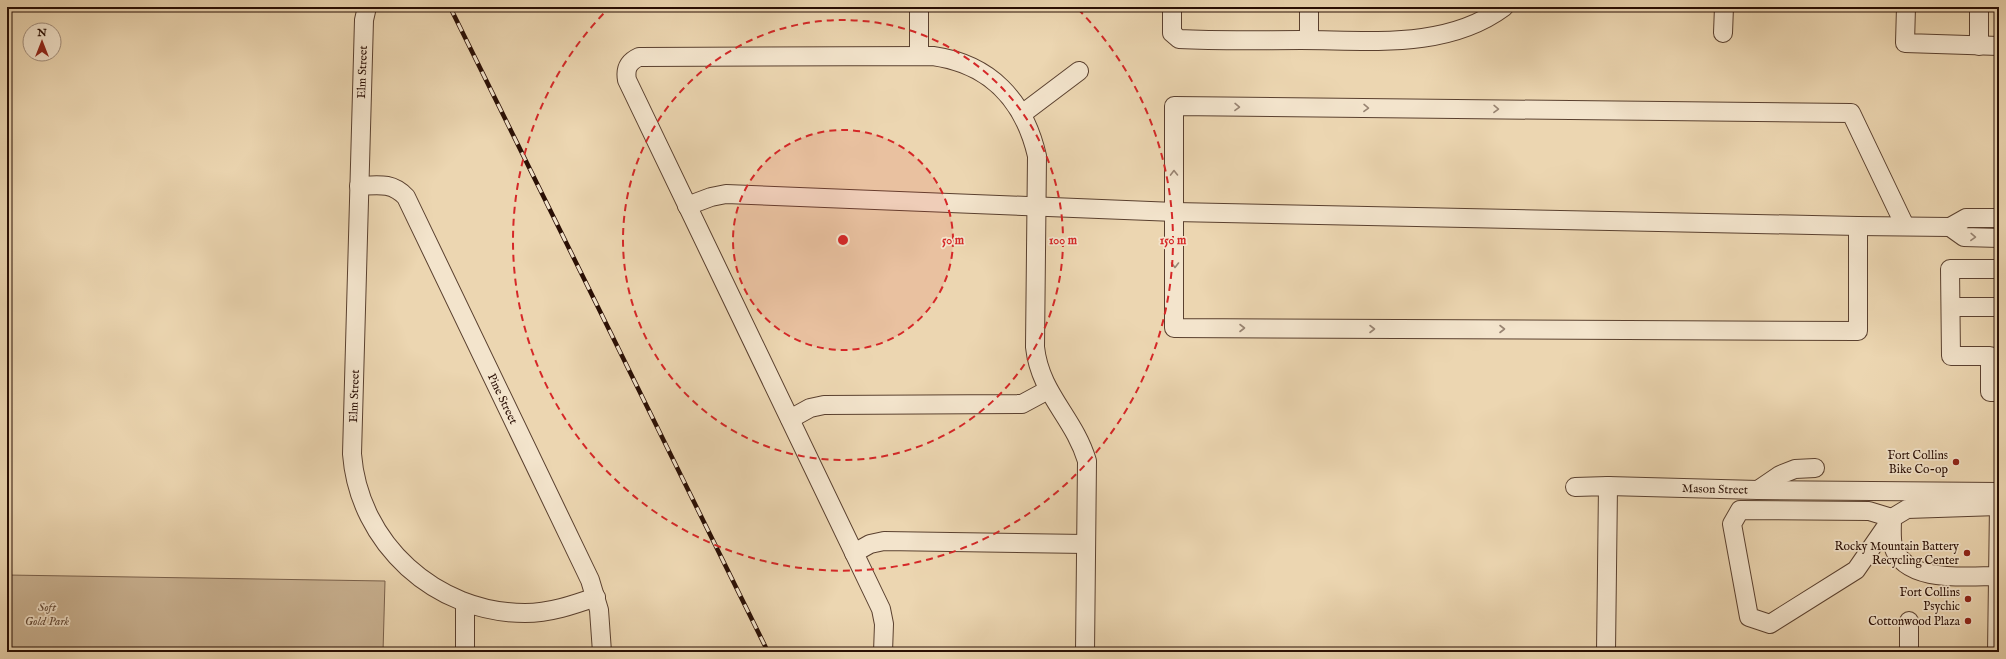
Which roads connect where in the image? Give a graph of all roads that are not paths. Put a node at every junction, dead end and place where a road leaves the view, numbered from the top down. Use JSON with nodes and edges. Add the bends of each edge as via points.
{"nodes":[{"id":1,"x":367,"y":7,"type":"edge"},
{"id":2,"x":919,"y":7,"type":"edge"},
{"id":3,"x":1172,"y":7,"type":"edge"},
{"id":4,"x":1309,"y":7,"type":"edge"},
{"id":5,"x":1504,"y":7,"type":"edge"},
{"id":6,"x":1724,"y":7,"type":"edge"},
{"id":7,"x":1906,"y":7,"type":"edge"},
{"id":8,"x":1979,"y":7,"type":"edge"},
{"id":9,"x":1723,"y":33,"type":"dead end"},
{"id":10,"x":1309,"y":40,"type":"junction"},
{"id":11,"x":1979,"y":46,"type":"junction"},
{"id":12,"x":1999,"y":46,"type":"edge"},
{"id":13,"x":919,"y":56,"type":"junction"},
{"id":14,"x":1079,"y":71,"type":"dead end"},
{"id":15,"x":1022,"y":114,"type":"junction"},
{"id":16,"x":359,"y":186,"type":"junction"},
{"id":17,"x":687,"y":206,"type":"junction"},
{"id":18,"x":1035,"y":206,"type":"junction"},
{"id":19,"x":1175,"y":212,"type":"junction"},
{"id":20,"x":1999,"y":218,"type":"edge"},
{"id":21,"x":1858,"y":226,"type":"junction"},
{"id":22,"x":1905,"y":226,"type":"junction"},
{"id":23,"x":1950,"y":227,"type":"junction"},
{"id":24,"x":1999,"y":238,"type":"edge"},
{"id":25,"x":1999,"y":269,"type":"edge"},
{"id":26,"x":1951,"y":307,"type":"junction"},
{"id":27,"x":1999,"y":307,"type":"edge"},
{"id":28,"x":1048,"y":390,"type":"junction"},
{"id":29,"x":1999,"y":392,"type":"edge"},
{"id":30,"x":790,"y":419,"type":"junction"},
{"id":31,"x":1815,"y":468,"type":"dead end"},
{"id":32,"x":1608,"y":486,"type":"junction"},
{"id":33,"x":1575,"y":488,"type":"dead end"},
{"id":34,"x":1758,"y":490,"type":"junction"},
{"id":35,"x":1999,"y":501,"type":"edge"},
{"id":36,"x":1892,"y":518,"type":"junction"},
{"id":37,"x":1086,"y":544,"type":"junction"},
{"id":38,"x":854,"y":553,"type":"junction"},
{"id":39,"x":1998,"y":576,"type":"junction"},
{"id":40,"x":596,"y":597,"type":"junction"},
{"id":41,"x":465,"y":603,"type":"junction"},
{"id":42,"x":1909,"y":621,"type":"dead end"},
{"id":43,"x":465,"y":652,"type":"edge"},
{"id":44,"x":602,"y":652,"type":"edge"},
{"id":45,"x":883,"y":652,"type":"edge"},
{"id":46,"x":1085,"y":652,"type":"edge"},
{"id":47,"x":1606,"y":652,"type":"edge"},
{"id":48,"x":1909,"y":652,"type":"edge"},
{"id":49,"x":1997,"y":652,"type":"edge"}],
"edges":[{"from":1,"to":16,"type":"street","name":"Elm Street","via":[[364,20]]},
{"from":2,"to":13,"type":"street"},
{"from":3,"to":10,"type":"street","via":[[1172,33],[1179,39]]},
{"from":4,"to":10,"type":"street"},
{"from":5,"to":10,"type":"street","via":[[1478,22],[1432,37],[1395,40]]},
{"from":6,"to":9,"type":"street"},
{"from":7,"to":11,"type":"street","via":[[1905,43]]},
{"from":8,"to":11,"type":"street"},
{"from":11,"to":12,"type":"street"},
{"from":13,"to":15,"type":"street","via":[[961,62],[979,70],[1010,96]]},
{"from":13,"to":17,"type":"street","via":[[633,60],[628,66],[627,80]]},
{"from":14,"to":15,"type":"street"},
{"from":15,"to":18,"type":"street","via":[[1032,135],[1037,156]]},
{"from":16,"to":40,"type":"street","name":"Pine Street","via":[[390,186],[399,190],[406,198]]},
{"from":16,"to":41,"type":"street","name":"Elm Street","via":[[352,454],[357,483],[376,530],[391,550],[426,583]]},
{"from":17,"to":18,"type":"street","via":[[726,194]]},
{"from":17,"to":30,"type":"street"},
{"from":18,"to":19,"type":"street"},
{"from":18,"to":28,"type":"street","via":[[1035,347],[1039,369]]},
{"from":19,"to":21,"type":"street"},
{"from":19,"to":21,"type":"street","one_way":true,"via":[[1174,328],[1858,331]]},
{"from":19,"to":22,"type":"street","one_way":true,"via":[[1174,106],[1851,113]]},
{"from":20,"to":23,"type":"street","via":[[1966,218]]},
{"from":21,"to":22,"type":"street"},
{"from":22,"to":23,"type":"street"},
{"from":23,"to":24,"type":"street","one_way":true,"via":[[1964,237]]},
{"from":25,"to":26,"type":"street","via":[[1950,269]]},
{"from":26,"to":27,"type":"street"},
{"from":26,"to":29,"type":"street","via":[[1951,356],[1990,356],[1990,392]]},
{"from":28,"to":30,"type":"street","via":[[1022,404],[824,405],[810,408]]},
{"from":28,"to":37,"type":"street","via":[[1077,434],[1087,461]]},
{"from":30,"to":38,"type":"street"},
{"from":31,"to":34,"type":"street","name":"Mason Street","via":[[1796,469],[1780,475]]},
{"from":32,"to":33,"type":"street","name":"Mason Street"},
{"from":32,"to":34,"type":"street","name":"Mason Street"},
{"from":32,"to":47,"type":"street"},
{"from":34,"to":35,"type":"street"},
{"from":35,"to":36,"type":"street","via":[[1907,509]]},
{"from":35,"to":39,"type":"street"},
{"from":36,"to":36,"type":"street","via":[[1856,570],[1770,624],[1749,617],[1732,524],[1740,510],[1869,511]]},
{"from":36,"to":39,"type":"street","via":[[1893,546],[1903,562],[1914,570],[1941,576]]},
{"from":37,"to":38,"type":"street","via":[[884,541],[870,544]]},
{"from":37,"to":46,"type":"street"},
{"from":38,"to":45,"type":"street","via":[[881,609],[884,624]]},
{"from":39,"to":49,"type":"street"},
{"from":40,"to":41,"type":"street","name":"Elm Street","via":[[548,611],[526,613],[498,611]]},
{"from":40,"to":44,"type":"street","name":"Pine Street"},
{"from":41,"to":43,"type":"street"},
{"from":42,"to":48,"type":"street"}]}
